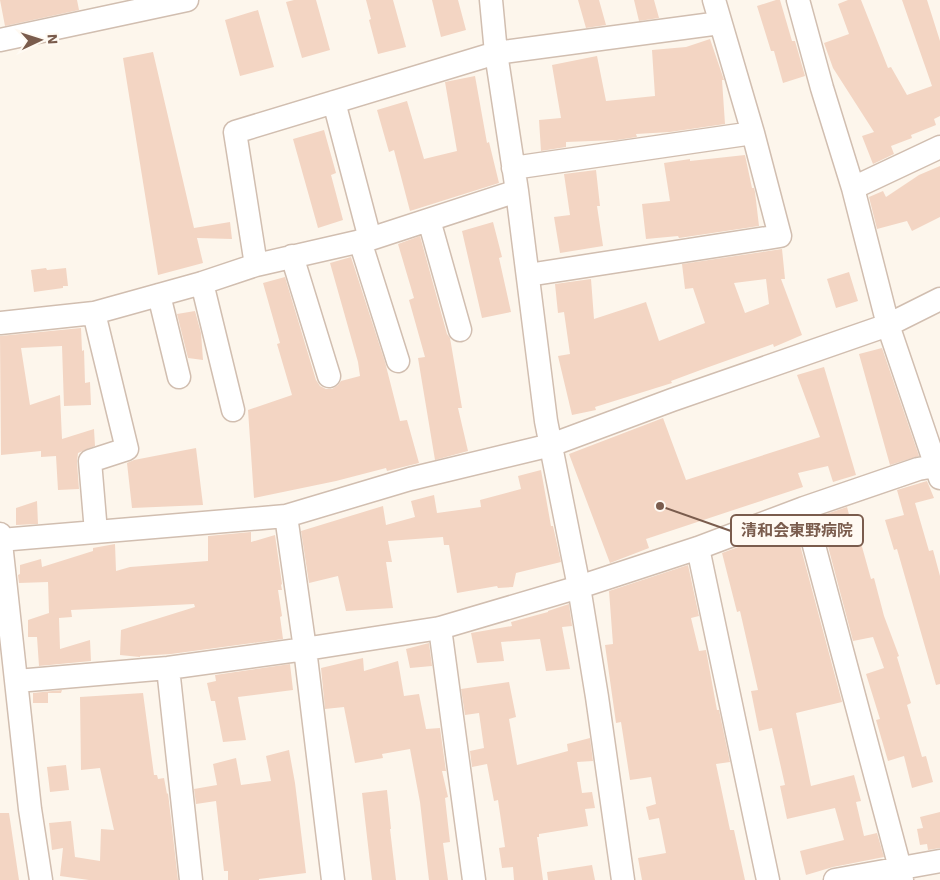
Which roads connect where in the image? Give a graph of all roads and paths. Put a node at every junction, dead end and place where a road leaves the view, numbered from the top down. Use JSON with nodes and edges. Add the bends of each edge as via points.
{"nodes":[{"id":1,"x":187,"y":0,"type":"edge"},
{"id":2,"x":491,"y":0,"type":"edge"},
{"id":3,"x":714,"y":0,"type":"edge"},
{"id":4,"x":798,"y":0,"type":"edge"},
{"id":5,"x":720,"y":23,"type":"junction"},
{"id":6,"x":0,"y":40,"type":"edge"},
{"id":7,"x":496,"y":54,"type":"junction"},
{"id":8,"x":334,"y":102,"type":"junction"},
{"id":9,"x":753,"y":133,"type":"junction"},
{"id":10,"x":940,"y":147,"type":"edge"},
{"id":11,"x":513,"y":168,"type":"junction"},
{"id":12,"x":853,"y":188,"type":"junction"},
{"id":13,"x":517,"y":191,"type":"junction"},
{"id":14,"x":429,"y":220,"type":"junction"},
{"id":15,"x":365,"y":240,"type":"junction"},
{"id":16,"x":292,"y":256,"type":"junction"},
{"id":17,"x":256,"y":265,"type":"junction"},
{"id":18,"x":528,"y":275,"type":"junction"},
{"id":19,"x":202,"y":283,"type":"junction"},
{"id":20,"x":159,"y":295,"type":"junction"},
{"id":21,"x":940,"y":299,"type":"edge"},
{"id":22,"x":94,"y":313,"type":"junction"},
{"id":23,"x":0,"y":323,"type":"edge"},
{"id":24,"x":888,"y":325,"type":"junction"},
{"id":25,"x":460,"y":330,"type":"dead end"},
{"id":26,"x":398,"y":361,"type":"dead end"},
{"id":27,"x":329,"y":376,"type":"dead end"},
{"id":28,"x":179,"y":377,"type":"dead end"},
{"id":29,"x":232,"y":410,"type":"dead end"},
{"id":30,"x":550,"y":445,"type":"junction"},
{"id":31,"x":939,"y":470,"type":"edge"},
{"id":32,"x":804,"y":508,"type":"junction"},
{"id":33,"x":286,"y":516,"type":"junction"},
{"id":34,"x":96,"y":532,"type":"junction"},
{"id":35,"x":0,"y":534,"type":"edge"},
{"id":36,"x":0,"y":540,"type":"edge"},
{"id":37,"x":698,"y":548,"type":"junction"},
{"id":38,"x":578,"y":587,"type":"junction"},
{"id":39,"x":440,"y":628,"type":"junction"},
{"id":40,"x":306,"y":649,"type":"junction"},
{"id":41,"x":168,"y":668,"type":"junction"},
{"id":42,"x":17,"y":681,"type":"junction"},
{"id":43,"x":940,"y":862,"type":"edge"},
{"id":44,"x":901,"y":874,"type":"edge"},
{"id":45,"x":41,"y":880,"type":"edge"},
{"id":46,"x":191,"y":880,"type":"edge"},
{"id":47,"x":333,"y":880,"type":"edge"},
{"id":48,"x":474,"y":880,"type":"edge"},
{"id":49,"x":623,"y":880,"type":"edge"},
{"id":50,"x":768,"y":880,"type":"edge"},
{"id":51,"x":835,"y":880,"type":"edge"}],
"edges":[{"from":1,"to":6,"type":"street"},
{"from":2,"to":7,"type":"street"},
{"from":3,"to":5,"type":"street"},
{"from":4,"to":12,"type":"street"},
{"from":5,"to":7,"type":"street"},
{"from":5,"to":9,"type":"street"},
{"from":7,"to":8,"type":"street"},
{"from":7,"to":11,"type":"street"},
{"from":8,"to":15,"type":"street"},
{"from":8,"to":17,"type":"street","via":[[235,132]]},
{"from":9,"to":11,"type":"street"},
{"from":9,"to":18,"type":"street","via":[[780,236]]},
{"from":10,"to":12,"type":"street"},
{"from":11,"to":13,"type":"street"},
{"from":12,"to":24,"type":"street"},
{"from":13,"to":14,"type":"street"},
{"from":13,"to":18,"type":"street"},
{"from":14,"to":15,"type":"street"},
{"from":14,"to":25,"type":"street"},
{"from":15,"to":16,"type":"street"},
{"from":15,"to":26,"type":"street"},
{"from":16,"to":17,"type":"street"},
{"from":16,"to":27,"type":"street"},
{"from":17,"to":19,"type":"street"},
{"from":18,"to":30,"type":"street"},
{"from":19,"to":20,"type":"street"},
{"from":19,"to":29,"type":"street"},
{"from":20,"to":22,"type":"street"},
{"from":20,"to":28,"type":"street"},
{"from":21,"to":24,"type":"street"},
{"from":22,"to":23,"type":"street"},
{"from":22,"to":34,"type":"street","via":[[127,449],[90,461]]},
{"from":24,"to":30,"type":"street"},
{"from":24,"to":31,"type":"street"},
{"from":30,"to":33,"type":"street","via":[[410,480]]},
{"from":30,"to":38,"type":"street"},
{"from":31,"to":32,"type":"street","via":[[918,469]]},
{"from":32,"to":37,"type":"street"},
{"from":32,"to":44,"type":"street"},
{"from":33,"to":34,"type":"street"},
{"from":33,"to":40,"type":"street"},
{"from":34,"to":36,"type":"street"},
{"from":35,"to":36,"type":"street"},
{"from":36,"to":42,"type":"street"},
{"from":37,"to":38,"type":"street"},
{"from":37,"to":50,"type":"street"},
{"from":38,"to":39,"type":"street"},
{"from":38,"to":49,"type":"street"},
{"from":39,"to":40,"type":"street"},
{"from":39,"to":48,"type":"street"},
{"from":40,"to":41,"type":"street"},
{"from":40,"to":47,"type":"street"},
{"from":41,"to":42,"type":"street"},
{"from":41,"to":46,"type":"street"},
{"from":42,"to":45,"type":"street"},
{"from":43,"to":44,"type":"street"},
{"from":44,"to":51,"type":"street"}]}
